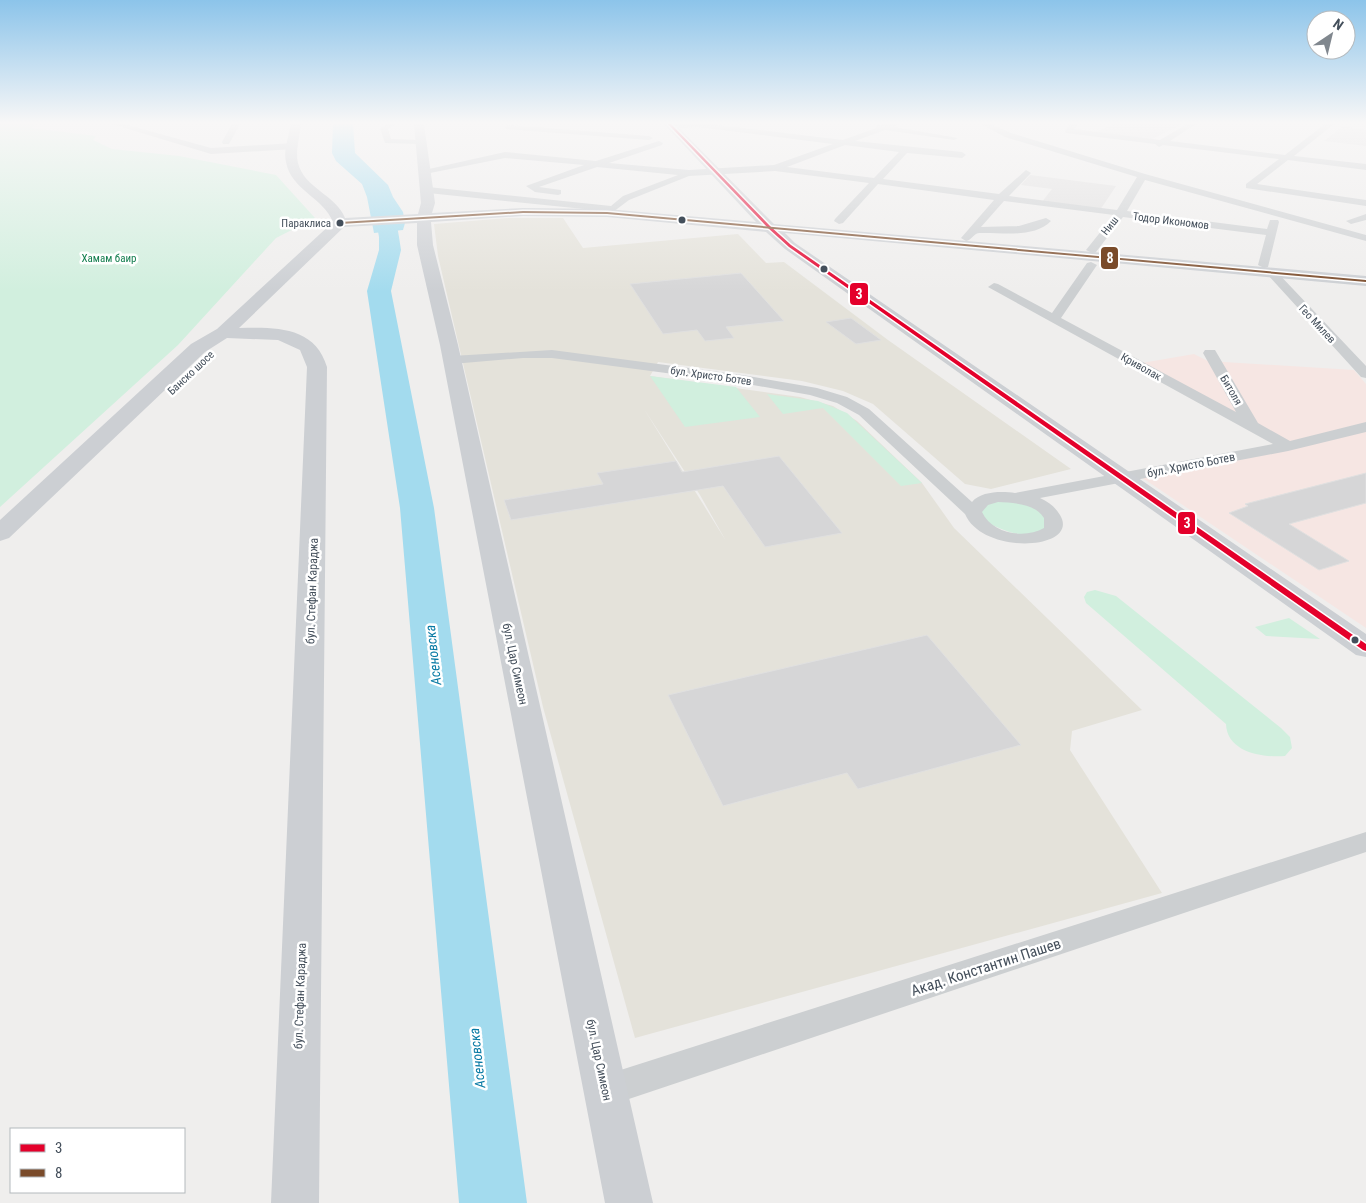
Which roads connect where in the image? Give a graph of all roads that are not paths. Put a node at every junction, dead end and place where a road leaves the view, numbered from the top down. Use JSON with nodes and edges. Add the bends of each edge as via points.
{"nodes":[{"id":1,"x":301,"y":180,"type":"edge"},
{"id":2,"x":426,"y":180,"type":"edge"},
{"id":3,"x":547,"y":180,"type":"edge"},
{"id":4,"x":671,"y":180,"type":"edge"},
{"id":5,"x":725,"y":180,"type":"edge"},
{"id":6,"x":863,"y":180,"type":"edge"},
{"id":7,"x":1016,"y":180,"type":"edge"},
{"id":8,"x":1139,"y":180,"type":"edge"},
{"id":9,"x":1157,"y":180,"type":"edge"},
{"id":10,"x":1256,"y":180,"type":"edge"},
{"id":11,"x":877,"y":182,"type":"junction"},
{"id":12,"x":534,"y":184,"type":"junction"},
{"id":13,"x":428,"y":190,"type":"junction"},
{"id":14,"x":569,"y":193,"type":"dead end"},
{"id":15,"x":493,"y":197,"type":"junction"},
{"id":16,"x":1000,"y":199,"type":"junction"},
{"id":17,"x":618,"y":201,"type":"junction"},
{"id":18,"x":1366,"y":203,"type":"edge"},
{"id":19,"x":752,"y":208,"type":"junction"},
{"id":20,"x":1120,"y":214,"type":"junction"},
{"id":21,"x":424,"y":216,"type":"junction"},
{"id":22,"x":1366,"y":217,"type":"edge"},
{"id":23,"x":724,"y":218,"type":"junction"},
{"id":24,"x":839,"y":221,"type":"dead end"},
{"id":25,"x":1046,"y":221,"type":"dead end"},
{"id":26,"x":1351,"y":221,"type":"dead end"},
{"id":27,"x":340,"y":222,"type":"junction"},
{"id":28,"x":1274,"y":222,"type":"dead end"},
{"id":29,"x":766,"y":224,"type":"junction"},
{"id":30,"x":816,"y":232,"type":"junction"},
{"id":31,"x":970,"y":234,"type":"junction"},
{"id":32,"x":1271,"y":234,"type":"junction"},
{"id":33,"x":1366,"y":238,"type":"edge"},
{"id":34,"x":790,"y":246,"type":"junction"},
{"id":35,"x":1092,"y":250,"type":"junction"},
{"id":36,"x":1091,"y":265,"type":"dead end"},
{"id":37,"x":1268,"y":268,"type":"junction"},
{"id":38,"x":1366,"y":275,"type":"edge"},
{"id":39,"x":1366,"y":281,"type":"edge"},
{"id":40,"x":994,"y":287,"type":"dead end"},
{"id":41,"x":1054,"y":319,"type":"junction"},
{"id":42,"x":294,"y":339,"type":"junction"},
{"id":43,"x":211,"y":347,"type":"junction"},
{"id":44,"x":1210,"y":353,"type":"dead end"},
{"id":45,"x":452,"y":360,"type":"junction"},
{"id":46,"x":1366,"y":374,"type":"edge"},
{"id":47,"x":1252,"y":427,"type":"junction"},
{"id":48,"x":1366,"y":427,"type":"edge"},
{"id":49,"x":1288,"y":446,"type":"junction"},
{"id":50,"x":1125,"y":478,"type":"junction"},
{"id":51,"x":939,"y":483,"type":"junction"},
{"id":52,"x":1067,"y":489,"type":"junction"},
{"id":53,"x":991,"y":498,"type":"junction"},
{"id":54,"x":1015,"y":498,"type":"junction"},
{"id":55,"x":1047,"y":510,"type":"junction"},
{"id":56,"x":974,"y":512,"type":"junction"},
{"id":57,"x":0,"y":533,"type":"edge"},
{"id":58,"x":0,"y":555,"type":"edge"},
{"id":59,"x":1366,"y":648,"type":"edge"},
{"id":60,"x":1366,"y":842,"type":"edge"},
{"id":61,"x":605,"y":1091,"type":"junction"},
{"id":62,"x":295,"y":1203,"type":"edge"},
{"id":63,"x":629,"y":1203,"type":"edge"}],
"edges":[{"from":1,"to":27,"type":"main road","via":[[339,216]]},
{"from":2,"to":13,"type":"main road","name":"бул. Цар Симеон"},
{"from":3,"to":12,"type":"street"},
{"from":4,"to":17,"type":"street"},
{"from":5,"to":19,"type":"main road"},
{"from":6,"to":11,"type":"street","name":"Тодор Икономов"},
{"from":7,"to":16,"type":"street"},
{"from":8,"to":20,"type":"street","name":"Ниш"},
{"from":9,"to":33,"type":"street"},
{"from":10,"to":18,"type":"street","via":[[1249,186]]},
{"from":11,"to":16,"type":"street","name":"Тодор Икономов"},
{"from":11,"to":24,"type":"street"},
{"from":12,"to":14,"type":"street","via":[[531,187],[538,190]]},
{"from":12,"to":15,"type":"street"},
{"from":13,"to":15,"type":"street"},
{"from":13,"to":21,"type":"main road","name":"бул. Цар Симеон"},
{"from":15,"to":17,"type":"street"},
{"from":16,"to":20,"type":"street","name":"Тодор Икономов"},
{"from":16,"to":31,"type":"street"},
{"from":17,"to":21,"type":"main road","via":[[452,211]]},
{"from":17,"to":23,"type":"main road"},
{"from":19,"to":23,"type":"main road","via":[[745,215]]},
{"from":19,"to":29,"type":"main road"},
{"from":20,"to":32,"type":"street","name":"Тодор Икономов"},
{"from":20,"to":35,"type":"street","name":"Ниш"},
{"from":21,"to":27,"type":"main road"},
{"from":21,"to":29,"type":"main road","via":[[607,213]]},
{"from":21,"to":45,"type":"main road","name":"бул. Цар Симеон","via":[[425,245]]},
{"from":22,"to":26,"type":"street"},
{"from":23,"to":29,"type":"main road"},
{"from":25,"to":31,"type":"street","via":[[1010,233]]},
{"from":27,"to":43,"type":"main road"},
{"from":28,"to":32,"type":"street"},
{"from":29,"to":30,"type":"main road"},
{"from":29,"to":31,"type":"main road"},
{"from":29,"to":34,"type":"main road"},
{"from":30,"to":34,"type":"main road","via":[[795,234]]},
{"from":30,"to":37,"type":"main road"},
{"from":31,"to":35,"type":"main road"},
{"from":32,"to":37,"type":"street"},
{"from":34,"to":50,"type":"main road"},
{"from":35,"to":37,"type":"main road"},
{"from":36,"to":41,"type":"street"},
{"from":37,"to":38,"type":"main road"},
{"from":37,"to":39,"type":"main road"},
{"from":37,"to":46,"type":"street","name":"Гео Милев"},
{"from":40,"to":41,"type":"street","name":"Криволак"},
{"from":41,"to":47,"type":"street","name":"Криволак"},
{"from":42,"to":43,"type":"main road"},
{"from":42,"to":43,"type":"main road","via":[[277,336]]},
{"from":42,"to":62,"type":"main road","name":"бул. Стефан Караджа","via":[[308,347],[317,367]]},
{"from":43,"to":57,"type":"main road","name":"Банско шосе"},
{"from":43,"to":58,"type":"main road","name":"Банско шосе"},
{"from":44,"to":47,"type":"street","name":"Битоля"},
{"from":45,"to":51,"type":"street","name":"бул. Христо Ботев","via":[[552,354],[812,391],[842,400],[864,412]]},
{"from":45,"to":61,"type":"main road","name":"бул. Цар Симеон"},
{"from":47,"to":49,"type":"street","name":"Криволак"},
{"from":48,"to":49,"type":"street","name":"бул. Христо Ботев"},
{"from":49,"to":50,"type":"street","name":"бул. Христо Ботев"},
{"from":50,"to":52,"type":"street","name":"бул. Христо Ботев"},
{"from":50,"to":59,"type":"main road"},
{"from":51,"to":53,"type":"street","name":"бул. Христо Ботев"},
{"from":51,"to":56,"type":"street","name":"бул. Христо Ботев"},
{"from":52,"to":54,"type":"street","name":"бул. Христо Ботев"},
{"from":52,"to":55,"type":"street"},
{"from":53,"to":54,"type":"street","name":"бул. Христо Ботев"},
{"from":53,"to":56,"type":"street","via":[[982,501]]},
{"from":54,"to":55,"type":"street","via":[[1033,502]]},
{"from":55,"to":56,"type":"street","name":"бул. Христо Ботев","via":[[1054,519],[1053,528],[1045,535],[1030,539],[1010,538],[989,531],[976,520]]},
{"from":60,"to":61,"type":"street","name":"Акад. Константин Пашев"},
{"from":61,"to":63,"type":"main road","name":"бул. Цар Симеон"}]}
